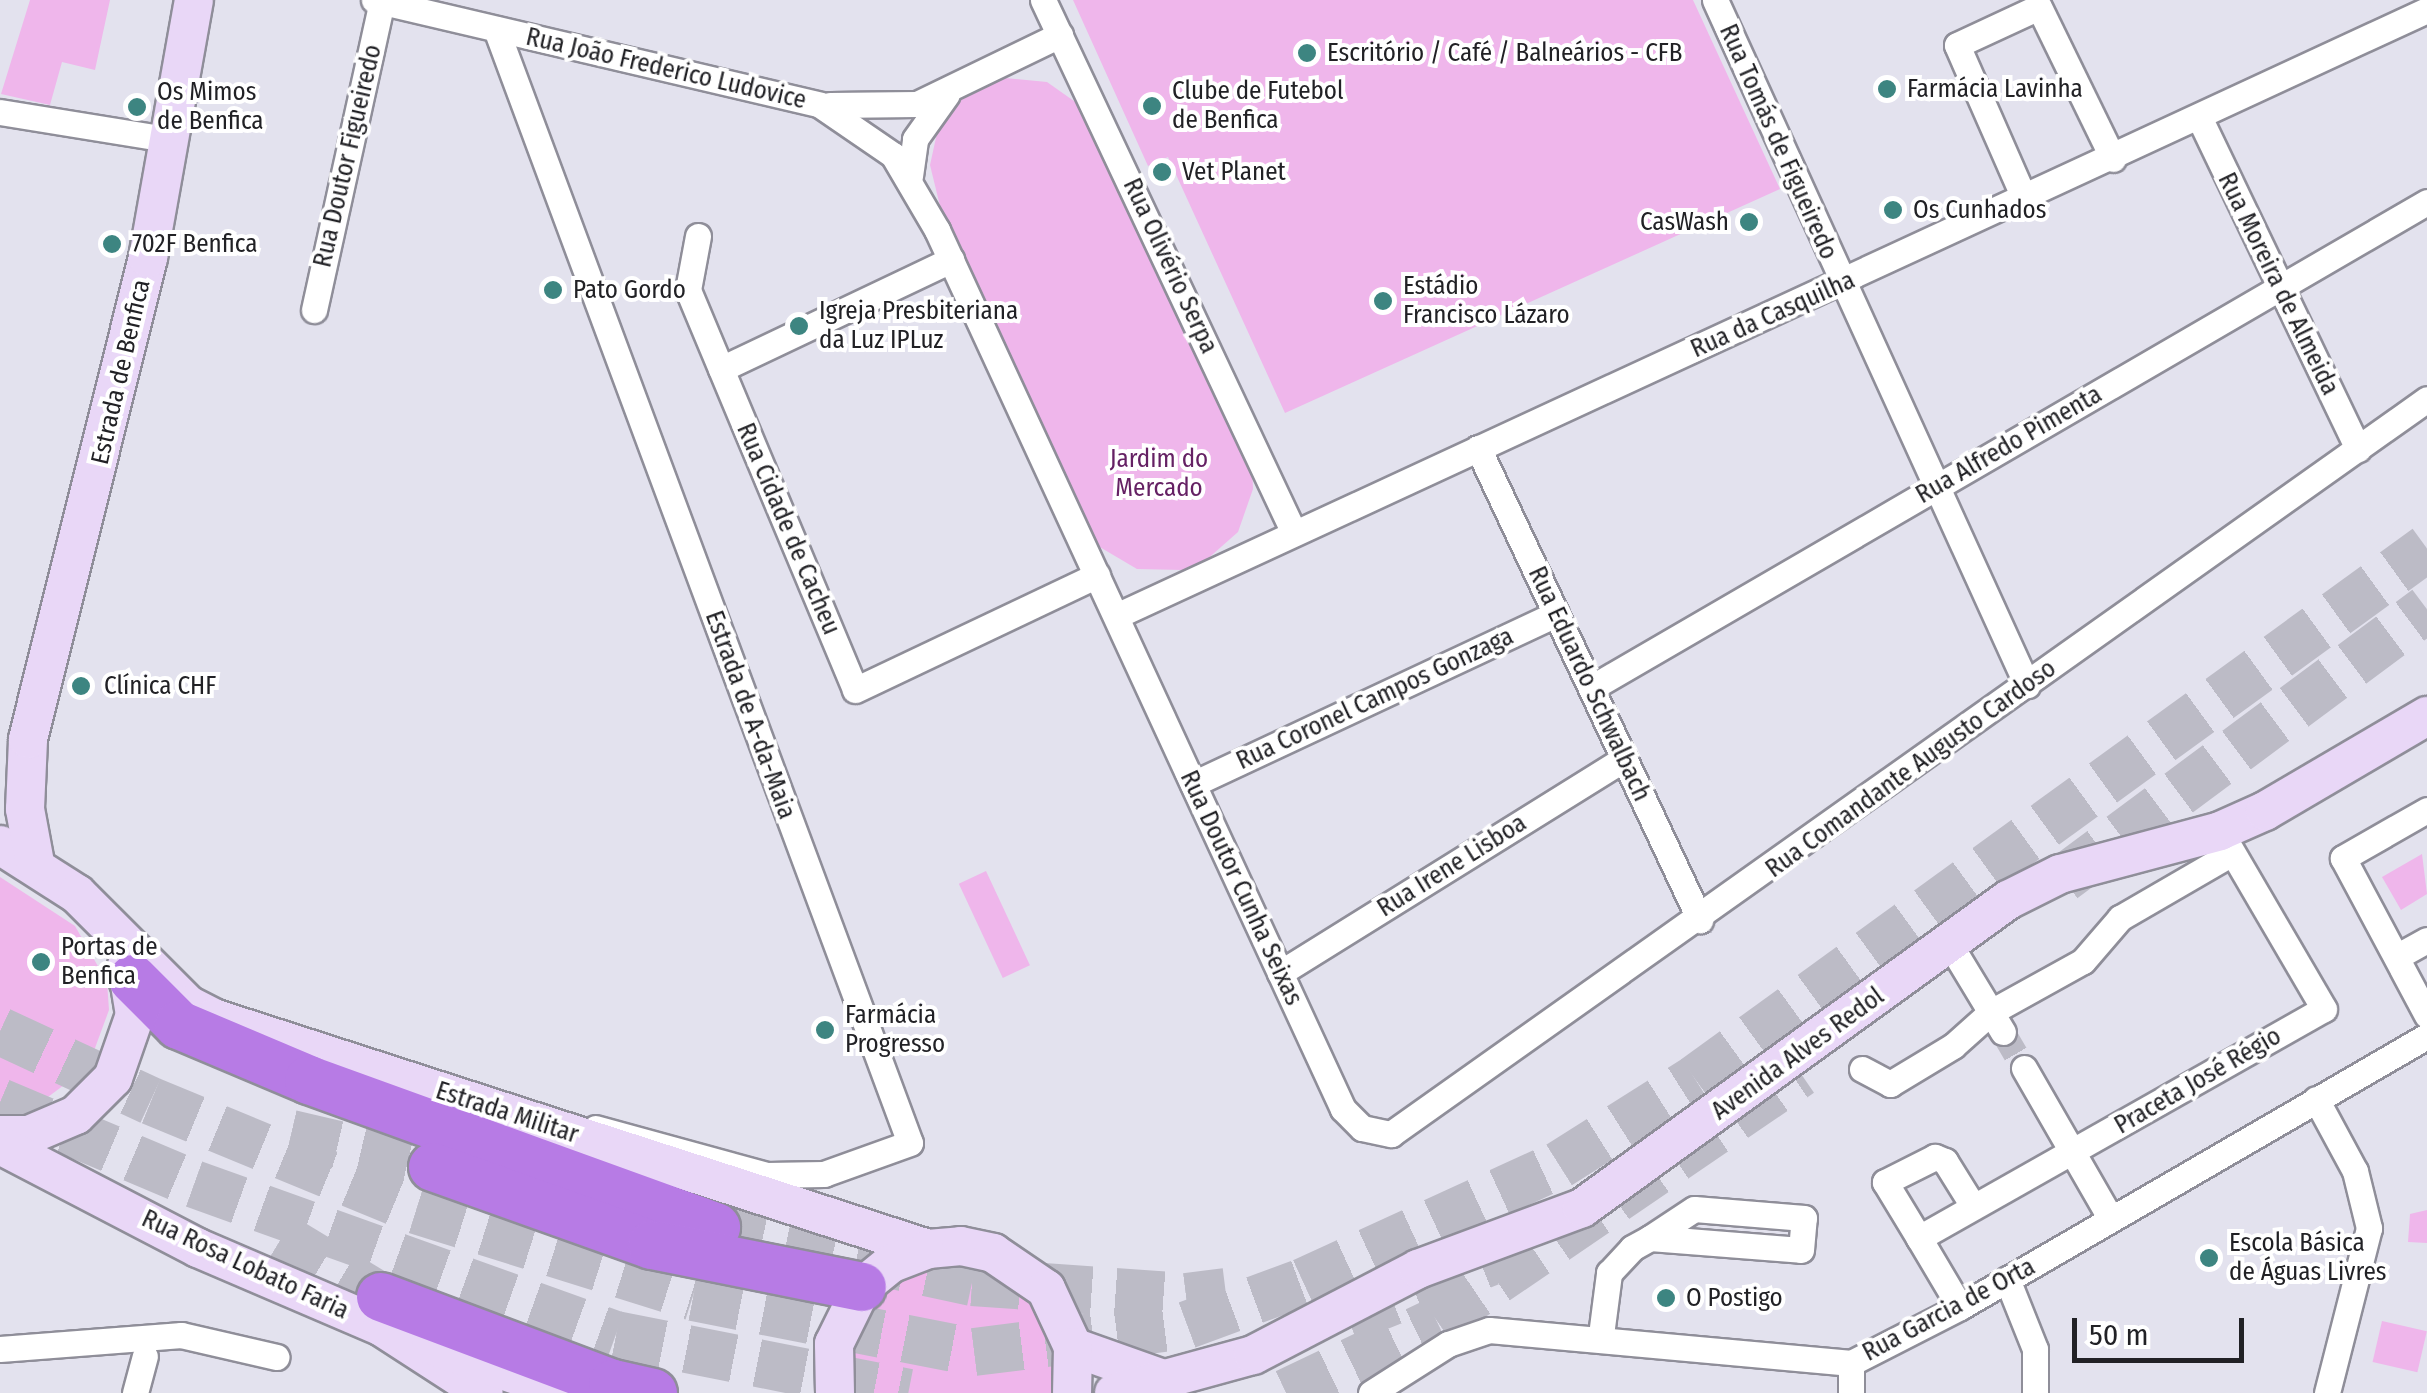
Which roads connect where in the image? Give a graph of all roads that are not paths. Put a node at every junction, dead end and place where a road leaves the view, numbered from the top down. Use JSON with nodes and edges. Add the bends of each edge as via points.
{"nodes":[{"id":1,"x":194,"y":0,"type":"edge"},
{"id":2,"x":1043,"y":0,"type":"edge"},
{"id":3,"x":1715,"y":0,"type":"edge"},
{"id":4,"x":378,"y":1,"type":"edge"},
{"id":5,"x":2047,"y":3,"type":"edge"},
{"id":6,"x":428,"y":7,"type":"edge"},
{"id":7,"x":2427,"y":10,"type":"edge"},
{"id":8,"x":496,"y":29,"type":"junction"},
{"id":9,"x":1060,"y":35,"type":"junction"},
{"id":10,"x":947,"y":94,"type":"junction"},
{"id":11,"x":820,"y":105,"type":"junction"},
{"id":12,"x":0,"y":112,"type":"edge"},
{"id":13,"x":2200,"y":119,"type":"junction"},
{"id":14,"x":173,"y":140,"type":"junction"},
{"id":15,"x":2114,"y":159,"type":"junction"},
{"id":16,"x":910,"y":176,"type":"junction"},
{"id":17,"x":2025,"y":200,"type":"junction"},
{"id":18,"x":2427,"y":202,"type":"edge"},
{"id":19,"x":698,"y":236,"type":"dead end"},
{"id":20,"x":950,"y":260,"type":"junction"},
{"id":21,"x":1841,"y":284,"type":"junction"},
{"id":22,"x":2277,"y":289,"type":"junction"},
{"id":23,"x":314,"y":310,"type":"dead end"},
{"id":24,"x":721,"y":368,"type":"junction"},
{"id":25,"x":2427,"y":399,"type":"edge"},
{"id":26,"x":1478,"y":448,"type":"junction"},
{"id":27,"x":2358,"y":449,"type":"junction"},
{"id":28,"x":1936,"y":488,"type":"junction"},
{"id":29,"x":1294,"y":533,"type":"junction"},
{"id":30,"x":1097,"y":575,"type":"junction"},
{"id":31,"x":1556,"y":614,"type":"junction"},
{"id":32,"x":1116,"y":616,"type":"junction"},
{"id":33,"x":2027,"y":686,"type":"junction"},
{"id":34,"x":1591,"y":688,"type":"junction"},
{"id":35,"x":2427,"y":716,"type":"edge"},
{"id":36,"x":28,"y":740,"type":"junction"},
{"id":37,"x":1624,"y":760,"type":"junction"},
{"id":38,"x":0,"y":770,"type":"edge"},
{"id":39,"x":1193,"y":784,"type":"junction"},
{"id":40,"x":2427,"y":810,"type":"edge"},
{"id":41,"x":2226,"y":842,"type":"junction"},
{"id":42,"x":0,"y":845,"type":"edge"},
{"id":43,"x":35,"y":863,"type":"junction"},
{"id":44,"x":1700,"y":920,"type":"junction"},
{"id":45,"x":113,"y":931,"type":"junction"},
{"id":46,"x":2427,"y":940,"type":"edge"},
{"id":47,"x":1949,"y":943,"type":"junction"},
{"id":48,"x":2398,"y":956,"type":"junction"},
{"id":49,"x":1280,"y":972,"type":"junction"},
{"id":50,"x":133,"y":979,"type":"junction"},
{"id":51,"x":2427,"y":1016,"type":"edge"},
{"id":52,"x":1997,"y":1022,"type":"junction"},
{"id":53,"x":2427,"y":1036,"type":"edge"},
{"id":54,"x":1862,"y":1068,"type":"dead end"},
{"id":55,"x":2024,"y":1068,"type":"tunnel mouth"},
{"id":56,"x":2316,"y":1099,"type":"junction"},
{"id":57,"x":524,"y":1117,"type":"junction"},
{"id":58,"x":1391,"y":1134,"type":"joint"},
{"id":59,"x":0,"y":1136,"type":"edge"},
{"id":60,"x":0,"y":1145,"type":"edge"},
{"id":61,"x":2072,"y":1152,"type":"junction"},
{"id":62,"x":434,"y":1166,"type":"tunnel mouth"},
{"id":63,"x":1973,"y":1206,"type":"junction"},
{"id":64,"x":2111,"y":1219,"type":"junction"},
{"id":65,"x":716,"y":1227,"type":"tunnel mouth"},
{"id":66,"x":1650,"y":1238,"type":"junction"},
{"id":67,"x":1919,"y":1238,"type":"junction"},
{"id":68,"x":928,"y":1249,"type":"junction"},
{"id":69,"x":2007,"y":1280,"type":"junction"},
{"id":70,"x":862,"y":1287,"type":"junction"},
{"id":71,"x":1960,"y":1308,"type":"junction"},
{"id":72,"x":381,"y":1312,"type":"junction"},
{"id":73,"x":1601,"y":1336,"type":"junction"},
{"id":74,"x":148,"y":1347,"type":"junction"},
{"id":75,"x":1073,"y":1347,"type":"junction"},
{"id":76,"x":0,"y":1349,"type":"edge"},
{"id":77,"x":276,"y":1356,"type":"dead end"},
{"id":78,"x":1851,"y":1363,"type":"junction"},
{"id":79,"x":1162,"y":1378,"type":"junction"},
{"id":80,"x":473,"y":1390,"type":"edge"},
{"id":81,"x":1378,"y":1391,"type":"edge"},
{"id":82,"x":134,"y":1393,"type":"edge"},
{"id":83,"x":567,"y":1393,"type":"edge"},
{"id":84,"x":654,"y":1393,"type":"edge"},
{"id":85,"x":834,"y":1393,"type":"edge"},
{"id":86,"x":1072,"y":1393,"type":"edge"},
{"id":87,"x":1114,"y":1393,"type":"edge"},
{"id":88,"x":1851,"y":1393,"type":"edge"},
{"id":89,"x":2035,"y":1393,"type":"edge"},
{"id":90,"x":2327,"y":1393,"type":"edge"}],
"edges":[{"from":1,"to":14,"type":"street","name":"Estrada de Benfica"},
{"from":2,"to":9,"type":"street","name":"Rua Olivério Serpa"},
{"from":3,"to":21,"type":"street","name":"Rua Tomás de Figueiredo"},
{"from":4,"to":6,"type":"street"},
{"from":4,"to":23,"type":"street","name":"Rua Doutor Figueiredo"},
{"from":5,"to":15,"type":"street"},
{"from":5,"to":17,"type":"street","via":[[1957,45]]},
{"from":6,"to":8,"type":"street"},
{"from":7,"to":13,"type":"street","name":"Rua da Casquilha"},
{"from":8,"to":11,"type":"street","name":"Rua João Frederico Ludovice"},
{"from":8,"to":57,"type":"street","name":"Estrada de A-da-Maia","via":[[910,1143],[824,1174],[767,1175],[636,1134]]},
{"from":9,"to":10,"type":"street"},
{"from":9,"to":29,"type":"street","name":"Rua Olivério Serpa"},
{"from":10,"to":11,"type":"street","via":[[894,109]]},
{"from":10,"to":16,"type":"street","via":[[915,139]]},
{"from":11,"to":16,"type":"street","name":"Rua João Frederico Ludovice","via":[[882,146]]},
{"from":12,"to":14,"type":"street"},
{"from":13,"to":15,"type":"street","name":"Rua da Casquilha"},
{"from":13,"to":22,"type":"street","name":"Rua Moreira de Almeida"},
{"from":14,"to":36,"type":"street","name":"Estrada de Benfica"},
{"from":15,"to":17,"type":"street","name":"Rua da Casquilha"},
{"from":16,"to":20,"type":"street","name":"Rua João Frederico Ludovice"},
{"from":17,"to":21,"type":"street","name":"Rua da Casquilha"},
{"from":18,"to":22,"type":"street","name":"Rua Alfredo Pimenta"},
{"from":19,"to":24,"type":"street","name":"Rua Cidade de Cacheu","via":[[688,290]]},
{"from":20,"to":24,"type":"street"},
{"from":20,"to":30,"type":"street","name":"Rua João Frederico Ludovice"},
{"from":21,"to":26,"type":"street","name":"Rua da Casquilha"},
{"from":21,"to":28,"type":"street","name":"Rua Tomás de Figueiredo"},
{"from":22,"to":27,"type":"street","name":"Rua Moreira de Almeida"},
{"from":22,"to":28,"type":"street","name":"Rua Alfredo Pimenta"},
{"from":24,"to":30,"type":"street","name":"Rua Cidade de Cacheu","via":[[855,690]]},
{"from":25,"to":27,"type":"street","name":"Rua Comandante Augusto Cardoso"},
{"from":26,"to":29,"type":"street","name":"Rua da Casquilha"},
{"from":26,"to":31,"type":"street","name":"Rua Eduardo Schwalbach"},
{"from":27,"to":33,"type":"street","name":"Rua Comandante Augusto Cardoso"},
{"from":28,"to":33,"type":"street","name":"Rua Tomás de Figueiredo"},
{"from":28,"to":34,"type":"street","name":"Rua Alfredo Pimenta"},
{"from":29,"to":32,"type":"street","name":"Rua da Casquilha"},
{"from":30,"to":32,"type":"street","name":"Rua João Frederico Ludovice"},
{"from":31,"to":34,"type":"street","name":"Rua Eduardo Schwalbach"},
{"from":31,"to":39,"type":"street","name":"Rua Coronel Campos Gonzaga"},
{"from":32,"to":39,"type":"street","name":"Rua Doutor Cunha Seixas"},
{"from":33,"to":44,"type":"street","name":"Rua Comandante Augusto Cardoso"},
{"from":34,"to":37,"type":"street","name":"Rua Eduardo Schwalbach"},
{"from":35,"to":41,"type":"street","name":"Avenida Alves Redol"},
{"from":36,"to":38,"type":"street","name":"Estrada de Benfica"},
{"from":36,"to":43,"type":"street","name":"Estrada de Benfica","via":[[25,809]]},
{"from":37,"to":44,"type":"street","name":"Rua Eduardo Schwalbach"},
{"from":37,"to":49,"type":"street","name":"Rua Irene Lisboa"},
{"from":39,"to":49,"type":"street","name":"Rua Doutor Cunha Seixas"},
{"from":40,"to":48,"type":"street","via":[[2343,858]]},
{"from":41,"to":47,"type":"street","name":"Avenida Alves Redol","via":[[2060,874],[2008,900]]},
{"from":41,"to":52,"type":"street","via":[[2120,918],[2073,968]]},
{"from":41,"to":61,"type":"street","name":"Praceta José Régio","via":[[2324,1009]]},
{"from":42,"to":43,"type":"street","name":"Estrada Militar"},
{"from":43,"to":45,"type":"street","name":"Estrada Militar"},
{"from":44,"to":58,"type":"street","name":"Rua Comandante Augusto Cardoso"},
{"from":45,"to":50,"type":"street"},
{"from":45,"to":57,"type":"street","name":"Estrada Militar","via":[[188,1005],[213,1018]]},
{"from":46,"to":48,"type":"street"},
{"from":47,"to":52,"type":"street"},
{"from":47,"to":79,"type":"street","name":"Avenida Alves Redol","via":[[1582,1208],[1418,1269],[1253,1355]]},
{"from":48,"to":51,"type":"street"},
{"from":49,"to":58,"type":"street","name":"Rua Doutor Cunha Seixas","via":[[1343,1109],[1362,1128]]},
{"from":50,"to":59,"type":"street","via":[[127,1049],[95,1099],[28,1135]]},
{"from":50,"to":65,"type":"highway","via":[[179,1025],[195,1032]]},
{"from":52,"to":54,"type":"street","via":[[1890,1084]]},
{"from":53,"to":56,"type":"street","name":"Rua Garcia de Orta"},
{"from":55,"to":61,"type":"street"},
{"from":56,"to":64,"type":"street","name":"Rua Garcia de Orta"},
{"from":56,"to":90,"type":"street","via":[[2355,1171],[2369,1228]]},
{"from":57,"to":68,"type":"street","name":"Estrada Militar"},
{"from":60,"to":72,"type":"street","name":"Rua Rosa Lobato Faria","via":[[198,1248]]},
{"from":61,"to":63,"type":"street","name":"Praceta José Régio"},
{"from":61,"to":64,"type":"street"},
{"from":62,"to":70,"type":"highway","via":[[652,1245]]},
{"from":63,"to":67,"type":"street","name":"Praceta José Régio"},
{"from":63,"to":67,"type":"street","via":[[1945,1161],[1925,1158],[1885,1182]]},
{"from":64,"to":69,"type":"street","name":"Rua Garcia de Orta"},
{"from":66,"to":66,"type":"street","via":[[1801,1250],[1804,1218],[1694,1209]]},
{"from":66,"to":73,"type":"street","via":[[1609,1272]]},
{"from":67,"to":71,"type":"street"},
{"from":68,"to":70,"type":"street","via":[[892,1263]]},
{"from":68,"to":75,"type":"street","via":[[977,1250],[1021,1268],[1064,1316]]},
{"from":69,"to":71,"type":"street","name":"Rua Garcia de Orta"},
{"from":69,"to":89,"type":"street","via":[[2035,1349]]},
{"from":70,"to":85,"type":"street","via":[[834,1344]]},
{"from":71,"to":78,"type":"street","name":"Rua Garcia de Orta"},
{"from":72,"to":80,"type":"street","name":"Rua Rosa Lobato Faria"},
{"from":72,"to":83,"type":"street"},
{"from":72,"to":84,"type":"highway"},
{"from":73,"to":78,"type":"street","name":"Rua Garcia de Orta"},
{"from":73,"to":81,"type":"street","name":"Rua Garcia de Orta","via":[[1478,1332]]},
{"from":74,"to":76,"type":"street"},
{"from":74,"to":77,"type":"street","via":[[198,1336]]},
{"from":74,"to":82,"type":"street"},
{"from":75,"to":79,"type":"street"},
{"from":75,"to":86,"type":"street"},
{"from":78,"to":88,"type":"street"},
{"from":79,"to":87,"type":"street","name":"Avenida Alves Redol"}]}
